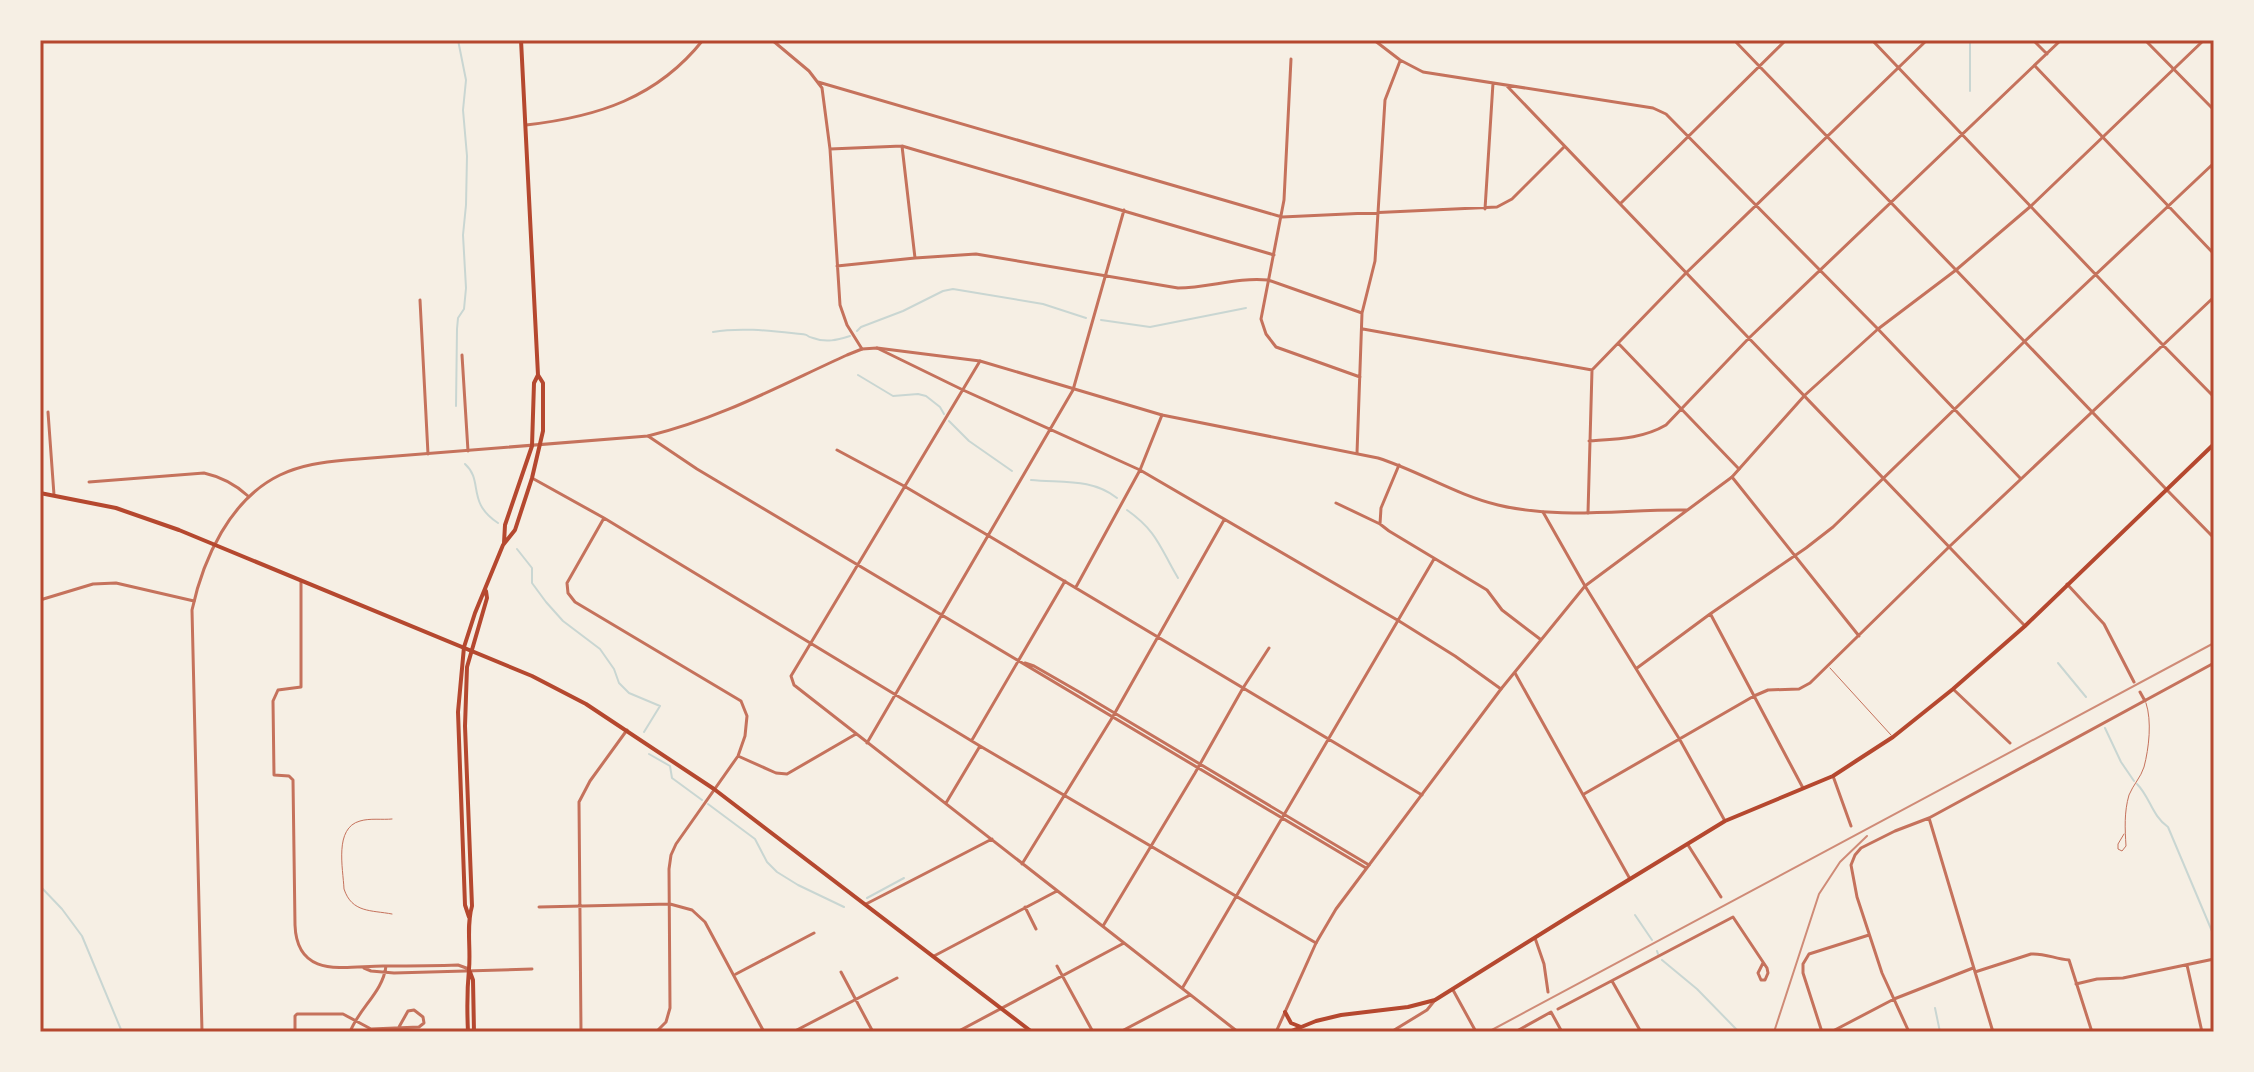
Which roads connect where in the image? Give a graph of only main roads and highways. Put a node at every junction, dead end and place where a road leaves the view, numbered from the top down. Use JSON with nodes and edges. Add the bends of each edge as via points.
{"nodes":[{"id":1,"x":521,"y":40,"type":"edge"},
{"id":2,"x":538,"y":375,"type":"junction"},
{"id":3,"x":2214,"y":444,"type":"edge"},
{"id":4,"x":40,"y":493,"type":"edge"},
{"id":5,"x":503,"y":545,"type":"junction"},
{"id":6,"x":486,"y":588,"type":"junction"},
{"id":7,"x":464,"y":647,"type":"junction"},
{"id":8,"x":470,"y":650,"type":"junction"},
{"id":9,"x":469,"y":917,"type":"junction"},
{"id":10,"x":469,"y":969,"type":"junction"},
{"id":11,"x":1285,"y":1012,"type":"road end"},
{"id":12,"x":1301,"y":1027,"type":"junction"},
{"id":13,"x":468,"y":1032,"type":"edge"},
{"id":14,"x":474,"y":1032,"type":"edge"},
{"id":15,"x":1032,"y":1032,"type":"edge"},
{"id":16,"x":1289,"y":1032,"type":"edge"}],
"edges":[{"from":1,"to":2,"type":"main road"},
{"from":2,"to":5,"type":"main road","via":[[532,446]]},
{"from":2,"to":5,"type":"main road","via":[[543,383],[541,444],[515,530]]},
{"from":3,"to":12,"type":"main road","via":[[1953,689],[1833,776],[1725,821],[1435,1000]]},
{"from":4,"to":7,"type":"main road","via":[[116,508],[179,530]]},
{"from":5,"to":6,"type":"main road"},
{"from":6,"to":7,"type":"main road"},
{"from":6,"to":8,"type":"main road"},
{"from":7,"to":8,"type":"main road"},
{"from":7,"to":9,"type":"main road","via":[[458,712]]},
{"from":8,"to":9,"type":"main road","via":[[465,726]]},
{"from":8,"to":15,"type":"main road","via":[[586,704],[714,789]]},
{"from":9,"to":10,"type":"main road"},
{"from":10,"to":13,"type":"main road"},
{"from":10,"to":14,"type":"main road"},
{"from":11,"to":12,"type":"main road"},
{"from":12,"to":16,"type":"main road"}]}
